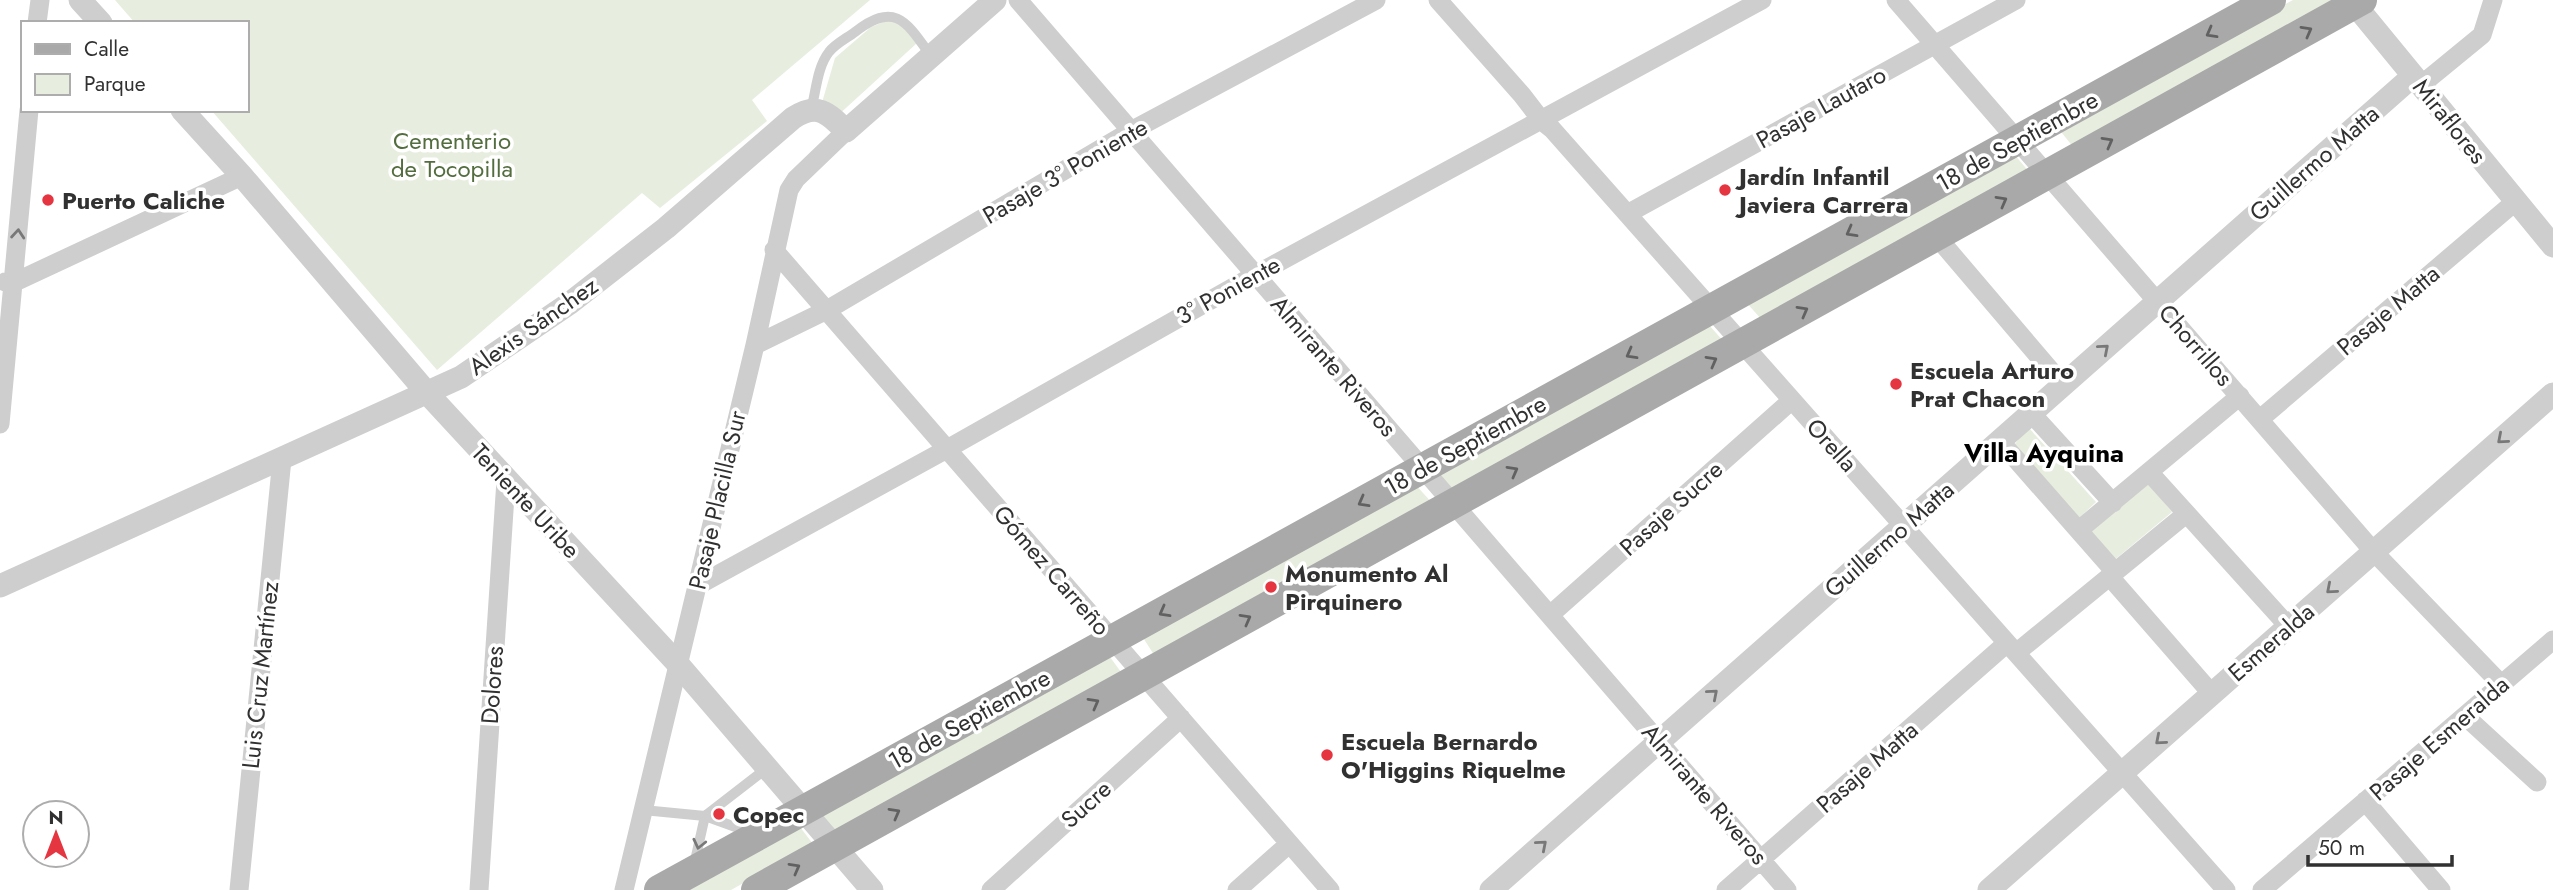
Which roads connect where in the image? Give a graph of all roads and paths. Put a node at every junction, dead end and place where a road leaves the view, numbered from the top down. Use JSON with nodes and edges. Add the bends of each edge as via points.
{"nodes":[{"id":1,"x":40,"y":0,"type":"edge"},
{"id":2,"x":80,"y":0,"type":"edge"},
{"id":3,"x":995,"y":0,"type":"edge"},
{"id":4,"x":1018,"y":0,"type":"edge"},
{"id":5,"x":1376,"y":0,"type":"edge"},
{"id":6,"x":1438,"y":0,"type":"edge"},
{"id":7,"x":1762,"y":0,"type":"edge"},
{"id":8,"x":1896,"y":0,"type":"edge"},
{"id":9,"x":2016,"y":0,"type":"edge"},
{"id":10,"x":2271,"y":0,"type":"edge"},
{"id":11,"x":2493,"y":0,"type":"edge"},
{"id":12,"x":2356,"y":1,"type":"edge"},
{"id":13,"x":37,"y":21,"type":"edge"},
{"id":14,"x":99,"y":21,"type":"edge"},
{"id":15,"x":1935,"y":44,"type":"junction"},
{"id":16,"x":931,"y":57,"type":"junction"},
{"id":17,"x":2417,"y":81,"type":"junction"},
{"id":18,"x":811,"y":110,"type":"junction"},
{"id":19,"x":29,"y":112,"type":"edge"},
{"id":20,"x":184,"y":112,"type":"edge"},
{"id":21,"x":1542,"y":121,"type":"junction"},
{"id":22,"x":846,"y":131,"type":"junction"},
{"id":23,"x":1131,"y":131,"type":"junction"},
{"id":24,"x":2017,"y":140,"type":"junction"},
{"id":25,"x":2048,"y":175,"type":"junction"},
{"id":26,"x":243,"y":176,"type":"junction"},
{"id":27,"x":2516,"y":201,"type":"junction"},
{"id":28,"x":1627,"y":214,"type":"junction"},
{"id":29,"x":1937,"y":237,"type":"junction"},
{"id":30,"x":2552,"y":240,"type":"edge"},
{"id":31,"x":774,"y":250,"type":"junction"},
{"id":32,"x":1255,"y":275,"type":"junction"},
{"id":33,"x":7,"y":283,"type":"edge"},
{"id":34,"x":2158,"y":301,"type":"junction"},
{"id":35,"x":1712,"y":309,"type":"junction"},
{"id":36,"x":827,"y":310,"type":"junction"},
{"id":37,"x":755,"y":345,"type":"junction"},
{"id":38,"x":1743,"y":345,"type":"junction"},
{"id":39,"x":2063,"y":385,"type":"junction"},
{"id":40,"x":428,"y":394,"type":"junction"},
{"id":41,"x":2553,"y":394,"type":"edge"},
{"id":42,"x":2240,"y":396,"type":"junction"},
{"id":43,"x":1792,"y":400,"type":"junction"},
{"id":44,"x":2031,"y":413,"type":"junction"},
{"id":45,"x":2260,"y":419,"type":"junction"},
{"id":46,"x":0,"y":424,"type":"edge"},
{"id":47,"x":2000,"y":441,"type":"junction"},
{"id":48,"x":947,"y":449,"type":"junction"},
{"id":49,"x":282,"y":459,"type":"junction"},
{"id":50,"x":1422,"y":467,"type":"junction"},
{"id":51,"x":2150,"y":473,"type":"junction"},
{"id":52,"x":506,"y":480,"type":"junction"},
{"id":53,"x":1452,"y":503,"type":"junction"},
{"id":54,"x":2113,"y":503,"type":"junction"},
{"id":55,"x":2186,"y":514,"type":"junction"},
{"id":56,"x":1903,"y":526,"type":"junction"},
{"id":57,"x":2079,"y":530,"type":"junction"},
{"id":58,"x":2374,"y":552,"type":"junction"},
{"id":59,"x":2112,"y":574,"type":"junction"},
{"id":60,"x":0,"y":586,"type":"edge"},
{"id":61,"x":697,"y":586,"type":"junction"},
{"id":62,"x":1550,"y":615,"type":"junction"},
{"id":63,"x":2289,"y":626,"type":"junction"},
{"id":64,"x":1112,"y":640,"type":"junction"},
{"id":65,"x":2553,"y":640,"type":"edge"},
{"id":66,"x":2012,"y":648,"type":"junction"},
{"id":67,"x":677,"y":663,"type":"junction"},
{"id":68,"x":1144,"y":676,"type":"junction"},
{"id":69,"x":2501,"y":684,"type":"junction"},
{"id":70,"x":2212,"y":694,"type":"junction"},
{"id":71,"x":2465,"y":716,"type":"junction"},
{"id":72,"x":1181,"y":718,"type":"junction"},
{"id":73,"x":1659,"y":742,"type":"junction"},
{"id":74,"x":768,"y":768,"type":"junction"},
{"id":75,"x":2122,"y":773,"type":"junction"},
{"id":76,"x":2537,"y":782,"type":"dead end"},
{"id":77,"x":2365,"y":802,"type":"junction"},
{"id":78,"x":643,"y":810,"type":"junction"},
{"id":79,"x":804,"y":810,"type":"junction"},
{"id":80,"x":705,"y":816,"type":"junction"},
{"id":81,"x":758,"y":835,"type":"junction"},
{"id":82,"x":1289,"y":844,"type":"junction"},
{"id":83,"x":834,"y":845,"type":"junction"},
{"id":84,"x":1761,"y":860,"type":"junction"},
{"id":85,"x":692,"y":872,"type":"junction"},
{"id":86,"x":239,"y":890,"type":"edge"},
{"id":87,"x":479,"y":890,"type":"edge"},
{"id":88,"x":624,"y":890,"type":"edge"},
{"id":89,"x":659,"y":890,"type":"edge"},
{"id":90,"x":756,"y":890,"type":"edge"},
{"id":91,"x":872,"y":890,"type":"edge"},
{"id":92,"x":991,"y":890,"type":"edge"},
{"id":93,"x":1237,"y":890,"type":"edge"},
{"id":94,"x":1330,"y":890,"type":"edge"},
{"id":95,"x":1491,"y":890,"type":"edge"},
{"id":96,"x":1726,"y":890,"type":"edge"},
{"id":97,"x":1787,"y":890,"type":"edge"},
{"id":98,"x":1989,"y":890,"type":"edge"},
{"id":99,"x":2226,"y":890,"type":"edge"},
{"id":100,"x":2262,"y":890,"type":"edge"},
{"id":101,"x":2441,"y":890,"type":"edge"}],
"edges":[{"from":1,"to":13,"type":"street"},
{"from":2,"to":14,"type":"street"},
{"from":3,"to":16,"type":"street"},
{"from":4,"to":23,"type":"street","name":"Almirante Riveros"},
{"from":5,"to":23,"type":"street","name":"Pasaje 3° Poniente"},
{"from":6,"to":21,"type":"street","name":"Orella"},
{"from":7,"to":21,"type":"street","name":"3° Poniente"},
{"from":8,"to":15,"type":"street","name":"Chorrillos"},
{"from":9,"to":15,"type":"street","name":"Pasaje Lautaro"},
{"from":10,"to":24,"type":"main road","name":"18 de Septiembre","one_way":true},
{"from":11,"to":17,"type":"street","via":[[2482,35]]},
{"from":12,"to":17,"type":"street","name":"Miraflores"},
{"from":25,"to":12,"type":"main road","name":"18 de Septiembre","one_way":true},
{"from":15,"to":24,"type":"street","name":"Chorrillos"},
{"from":15,"to":28,"type":"street","name":"Pasaje Lautaro"},
{"from":16,"to":18,"type":"lane","via":[[898,18],[883,15],[872,19],[828,53]]},
{"from":16,"to":22,"type":"street"},
{"from":17,"to":27,"type":"street","name":"Miraflores"},
{"from":17,"to":34,"type":"street","name":"Guillermo Matta"},
{"from":18,"to":22,"type":"street","via":[[830,114]]},
{"from":18,"to":40,"type":"street","name":"Alexis Sánchez","via":[[793,118],[666,229],[570,303]]},
{"from":33,"to":19,"type":"street","one_way":true},
{"from":20,"to":26,"type":"street","name":"Teniente Uribe"},
{"from":21,"to":28,"type":"street","name":"Orella"},
{"from":21,"to":32,"type":"street","name":"3° Poniente"},
{"from":22,"to":31,"type":"street","name":"Pasaje Placilla Sur","via":[[789,190]]},
{"from":23,"to":32,"type":"street","name":"Almirante Riveros"},
{"from":23,"to":36,"type":"street","name":"Pasaje 3° Poniente"},
{"from":24,"to":25,"type":"street","name":"Chorrillos"},
{"from":24,"to":35,"type":"main road","name":"18 de Septiembre","one_way":true},
{"from":29,"to":25,"type":"main road","name":"18 de Septiembre","one_way":true},
{"from":25,"to":34,"type":"street","name":"Chorrillos"},
{"from":26,"to":33,"type":"street"},
{"from":26,"to":40,"type":"street","name":"Teniente Uribe"},
{"from":27,"to":30,"type":"street","name":"Miraflores"},
{"from":27,"to":45,"type":"street","name":"Pasaje Matta"},
{"from":28,"to":35,"type":"street","name":"Orella"},
{"from":38,"to":29,"type":"main road","name":"18 de Septiembre","one_way":true},
{"from":29,"to":39,"type":"street"},
{"from":31,"to":36,"type":"street","name":"Gómez Carreño"},
{"from":31,"to":37,"type":"street","name":"Pasaje Placilla Sur"},
{"from":32,"to":48,"type":"street","name":"3° Poniente"},
{"from":32,"to":50,"type":"street","name":"Almirante Riveros"},
{"from":33,"to":46,"type":"street"},
{"from":39,"to":34,"type":"street","name":"Guillermo Matta","one_way":true},
{"from":34,"to":42,"type":"street","name":"Chorrillos"},
{"from":35,"to":38,"type":"street","name":"Orella"},
{"from":35,"to":50,"type":"main road","name":"18 de Septiembre","one_way":true},
{"from":36,"to":37,"type":"street","name":"Pasaje 3° Poniente"},
{"from":36,"to":48,"type":"street","name":"Gómez Carreño"},
{"from":37,"to":61,"type":"street","name":"Pasaje Placilla Sur"},
{"from":38,"to":43,"type":"street","name":"Orella"},
{"from":53,"to":38,"type":"main road","name":"18 de Septiembre","one_way":true},
{"from":39,"to":44,"type":"street","name":"Guillermo Matta"},
{"from":40,"to":49,"type":"street","name":"Alexis Sánchez"},
{"from":40,"to":52,"type":"street","name":"Teniente Uribe"},
{"from":41,"to":58,"type":"street","name":"Esmeralda","one_way":true},
{"from":42,"to":45,"type":"street","name":"Chorrillos"},
{"from":42,"to":51,"type":"street"},
{"from":43,"to":56,"type":"street","name":"Orella"},
{"from":43,"to":62,"type":"street","name":"Pasaje Sucre"},
{"from":44,"to":47,"type":"street","name":"Guillermo Matta"},
{"from":44,"to":54,"type":"street"},
{"from":45,"to":58,"type":"street","name":"Chorrillos"},
{"from":47,"to":56,"type":"street","name":"Guillermo Matta"},
{"from":47,"to":57,"type":"street"},
{"from":48,"to":61,"type":"street","name":"3° Poniente"},
{"from":48,"to":64,"type":"street","name":"Gómez Carreño"},
{"from":49,"to":60,"type":"street","name":"Alexis Sánchez"},
{"from":49,"to":86,"type":"street","name":"Luis Cruz Martínez"},
{"from":50,"to":53,"type":"street","name":"Almirante Riveros"},
{"from":50,"to":64,"type":"main road","name":"18 de Septiembre","one_way":true},
{"from":51,"to":54,"type":"street"},
{"from":51,"to":55,"type":"street"},
{"from":52,"to":67,"type":"street","name":"Teniente Uribe"},
{"from":52,"to":87,"type":"street","name":"Dolores"},
{"from":53,"to":62,"type":"street","name":"Almirante Riveros"},
{"from":68,"to":53,"type":"main road","name":"18 de Septiembre","one_way":true},
{"from":54,"to":57,"type":"street"},
{"from":55,"to":59,"type":"street","name":"Pasaje Matta"},
{"from":55,"to":63,"type":"street"},
{"from":56,"to":66,"type":"street","name":"Orella"},
{"from":73,"to":56,"type":"street","name":"Guillermo Matta","one_way":true},
{"from":57,"to":59,"type":"street"},
{"from":58,"to":63,"type":"street","name":"Esmeralda","one_way":true},
{"from":58,"to":69,"type":"street","name":"Chorrillos"},
{"from":59,"to":66,"type":"street","name":"Pasaje Matta"},
{"from":59,"to":70,"type":"street"},
{"from":61,"to":67,"type":"street","name":"Pasaje Placilla Sur"},
{"from":62,"to":73,"type":"street","name":"Almirante Riveros"},
{"from":63,"to":70,"type":"street","name":"Esmeralda"},
{"from":64,"to":68,"type":"street","name":"Gómez Carreño"},
{"from":64,"to":79,"type":"main road","name":"18 de Septiembre"},
{"from":65,"to":69,"type":"street","name":"Pasaje Esmeralda"},
{"from":66,"to":75,"type":"street","name":"Orella"},
{"from":66,"to":84,"type":"street","name":"Pasaje Matta"},
{"from":67,"to":74,"type":"street","name":"Teniente Uribe"},
{"from":67,"to":78,"type":"street","name":"Pasaje Placilla Sur"},
{"from":68,"to":72,"type":"street","name":"Gómez Carreño"},
{"from":83,"to":68,"type":"main road","name":"18 de Septiembre","one_way":true},
{"from":69,"to":71,"type":"street","name":"Pasaje Esmeralda"},
{"from":70,"to":75,"type":"street","name":"Esmeralda","one_way":true},
{"from":71,"to":76,"type":"street"},
{"from":71,"to":77,"type":"street","name":"Pasaje Esmeralda"},
{"from":72,"to":82,"type":"street","name":"Gómez Carreño"},
{"from":72,"to":92,"type":"street","name":"Sucre"},
{"from":73,"to":84,"type":"street","name":"Almirante Riveros"},
{"from":95,"to":73,"type":"street","name":"Guillermo Matta","one_way":true},
{"from":74,"to":79,"type":"street","name":"Teniente Uribe"},
{"from":74,"to":80,"type":"lane"},
{"from":75,"to":98,"type":"street","name":"Esmeralda"},
{"from":75,"to":99,"type":"street","name":"Orella"},
{"from":77,"to":100,"type":"street","name":"Pasaje Esmeralda"},
{"from":77,"to":101,"type":"street"},
{"from":78,"to":80,"type":"lane"},
{"from":78,"to":88,"type":"street","name":"Pasaje Placilla Sur"},
{"from":79,"to":81,"type":"main road","name":"18 de Septiembre"},
{"from":79,"to":83,"type":"street","name":"Teniente Uribe"},
{"from":80,"to":81,"type":"lane"},
{"from":80,"to":85,"type":"lane","one_way":true},
{"from":81,"to":85,"type":"main road","name":"18 de Septiembre"},
{"from":82,"to":93,"type":"street"},
{"from":82,"to":94,"type":"street","name":"Gómez Carreño"},
{"from":90,"to":83,"type":"main road","name":"18 de Septiembre","one_way":true},
{"from":83,"to":91,"type":"street","name":"Teniente Uribe"},
{"from":84,"to":96,"type":"street","name":"Pasaje Matta"},
{"from":84,"to":97,"type":"street","name":"Almirante Riveros"},
{"from":85,"to":89,"type":"main road","name":"18 de Septiembre"}]}
